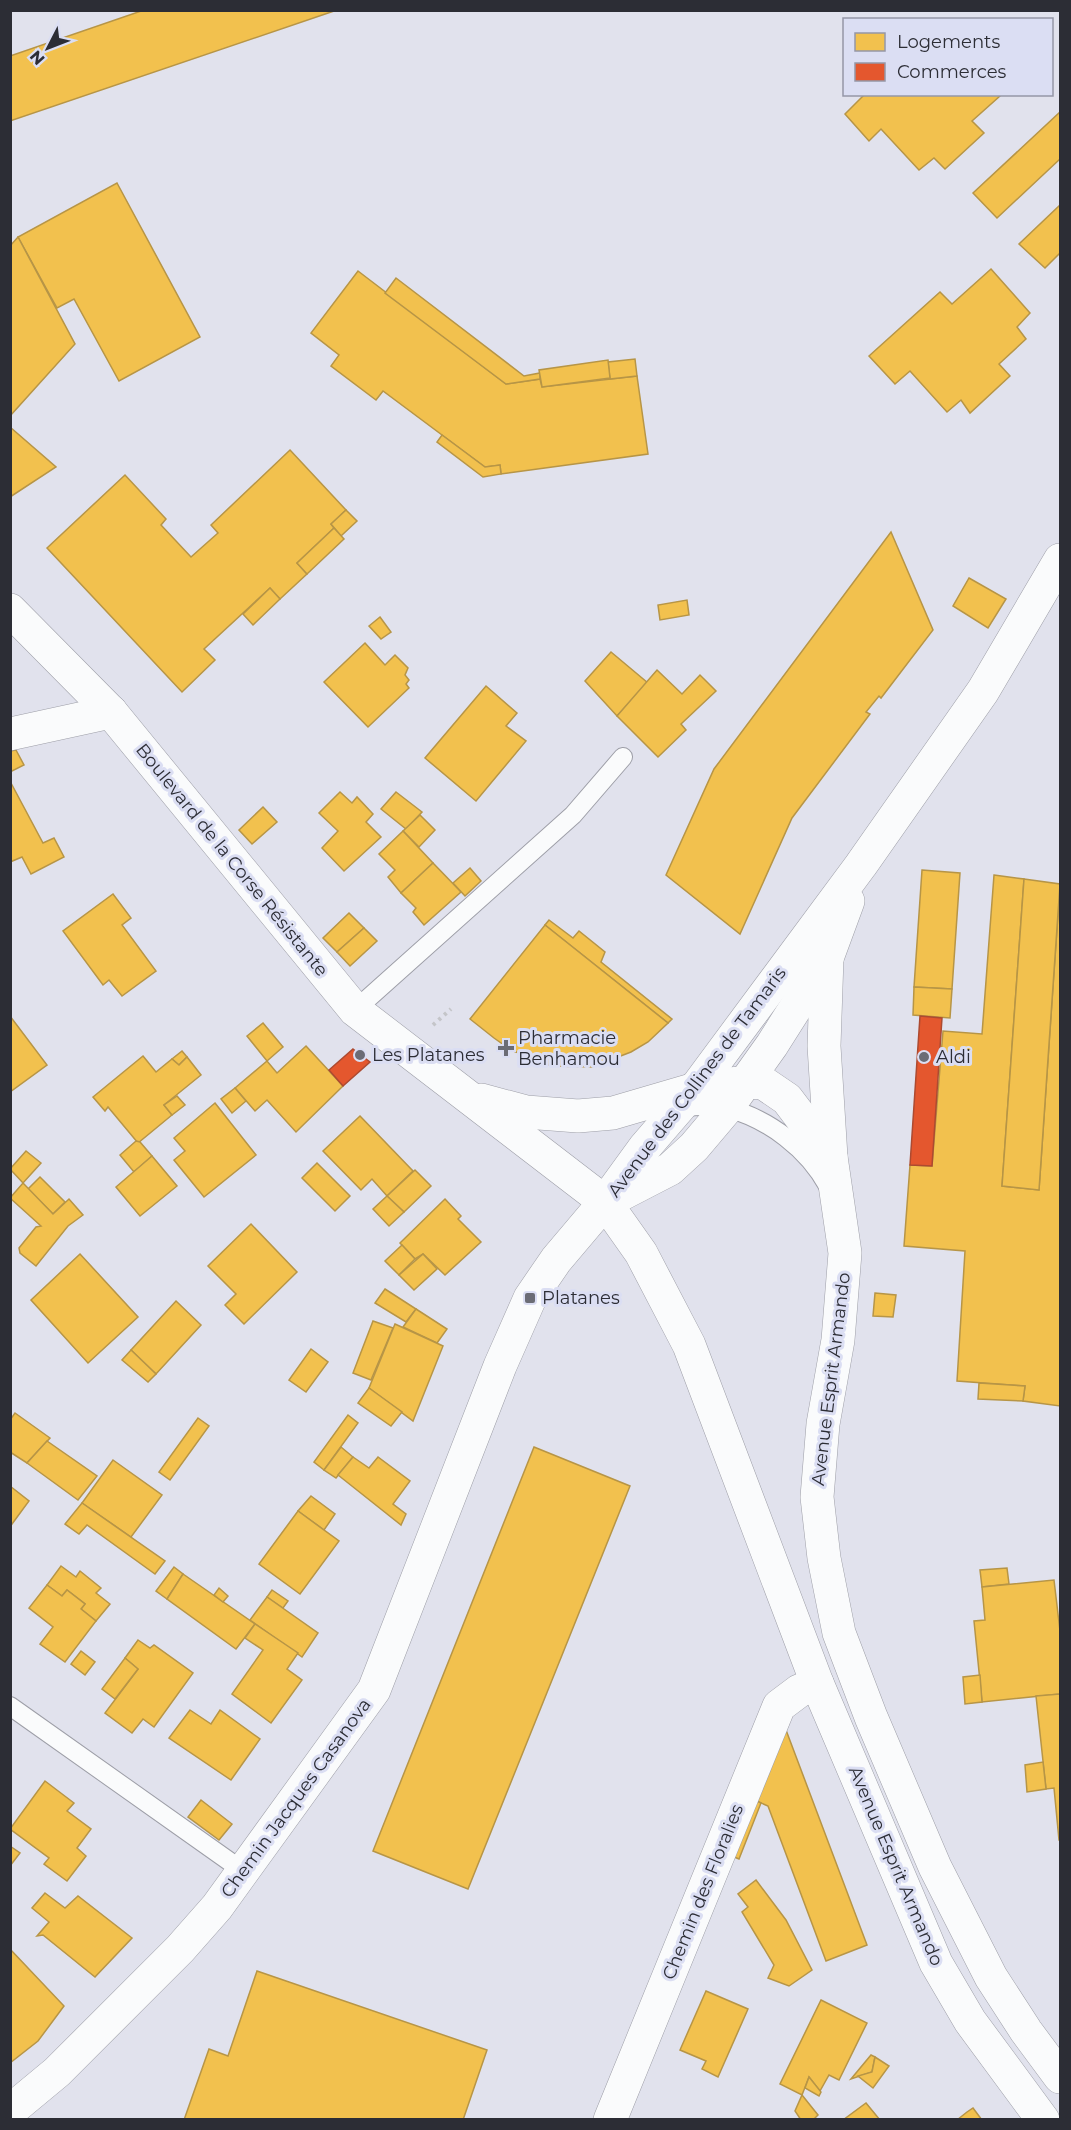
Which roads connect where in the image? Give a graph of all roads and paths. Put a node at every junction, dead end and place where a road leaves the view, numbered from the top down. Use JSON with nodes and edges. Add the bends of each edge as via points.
{"nodes":[{"id":1,"x":1060,"y":560,"type":"edge"},
{"id":2,"x":10,"y":610,"type":"edge"},
{"id":3,"x":111,"y":712,"type":"junction"},
{"id":4,"x":10,"y":734,"type":"edge"},
{"id":5,"x":624,"y":757,"type":"dead end"},
{"id":6,"x":861,"y":865,"type":"junction"},
{"id":7,"x":827,"y":958,"type":"junction"},
{"id":8,"x":355,"y":1010,"type":"junction"},
{"id":9,"x":748,"y":1080,"type":"junction"},
{"id":10,"x":465,"y":1095,"type":"junction"},
{"id":11,"x":688,"y":1099,"type":"junction"},
{"id":12,"x":727,"y":1108,"type":"junction"},
{"id":13,"x":831,"y":1157,"type":"junction"},
{"id":14,"x":605,"y":1202,"type":"junction"},
{"id":15,"x":840,"y":1206,"type":"junction"},
{"id":16,"x":817,"y":1683,"type":"junction"},
{"id":17,"x":10,"y":1706,"type":"edge"},
{"id":18,"x":243,"y":1871,"type":"junction"},
{"id":19,"x":1060,"y":2077,"type":"edge"},
{"id":20,"x":10,"y":2112,"type":"edge"},
{"id":21,"x":1033,"y":2115,"type":"edge"},
{"id":22,"x":610,"y":2120,"type":"edge"}],
"edges":[{"from":1,"to":6,"type":"street","name":"Avenue des Collines de Tamaris","via":[[983,691]]},
{"from":2,"to":3,"type":"street","name":"Boulevard de la Corse Résistante"},
{"from":3,"to":4,"type":"street"},
{"from":3,"to":8,"type":"street","name":"Boulevard de la Corse Résistante"},
{"from":5,"to":8,"type":"lane","via":[[573,815]]},
{"from":6,"to":7,"type":"street","name":"Avenue des Collines de Tamaris"},
{"from":6,"to":11,"type":"street","name":"Avenue des Collines de Tamaris"},
{"from":7,"to":9,"type":"street","name":"Avenue des Collines de Tamaris"},
{"from":7,"to":13,"type":"street","name":"Avenue des Collines de Tamaris","via":[[824,1046]]},
{"from":8,"to":10,"type":"street","name":"Boulevard de la Corse Résistante"},
{"from":9,"to":11,"type":"street"},
{"from":9,"to":12,"type":"street","name":"Avenue des Collines de Tamaris"},
{"from":9,"to":13,"type":"street","name":"Avenue Esprit Armando","via":[[762,1082],[787,1099]]},
{"from":10,"to":11,"type":"street","name":"Boulevard de la Corse Résistante","via":[[526,1112],[578,1116]]},
{"from":10,"to":14,"type":"street","name":"Boulevard de la Corse Résistante"},
{"from":11,"to":12,"type":"lane"},
{"from":11,"to":14,"type":"street","name":"Avenue des Collines de Tamaris","via":[[645,1147]]},
{"from":12,"to":14,"type":"street","name":"Avenue des Collines de Tamaris","via":[[670,1169]]},
{"from":12,"to":15,"type":"lane","via":[[776,1131],[804,1152]]},
{"from":13,"to":15,"type":"street","name":"Avenue Esprit Armando"},
{"from":14,"to":16,"type":"street","name":"Avenue Esprit Armando","via":[[641,1253],[688,1345]]},
{"from":14,"to":18,"type":"street","name":"Chemin Jacques Casanova","via":[[530,1298],[374,1690]]},
{"from":15,"to":19,"type":"street","name":"Avenue Esprit Armando","via":[[845,1253],[817,1497],[839,1633],[935,1867],[991,1977]]},
{"from":16,"to":21,"type":"street","name":"Avenue Esprit Armando","via":[[936,1963]]},
{"from":16,"to":22,"type":"street","name":"Chemin des Floralies","via":[[779,1707]]},
{"from":17,"to":18,"type":"lane"},
{"from":18,"to":20,"type":"street","name":"Chemin Jacques Casanova","via":[[180,1949],[57,2072]]}]}
